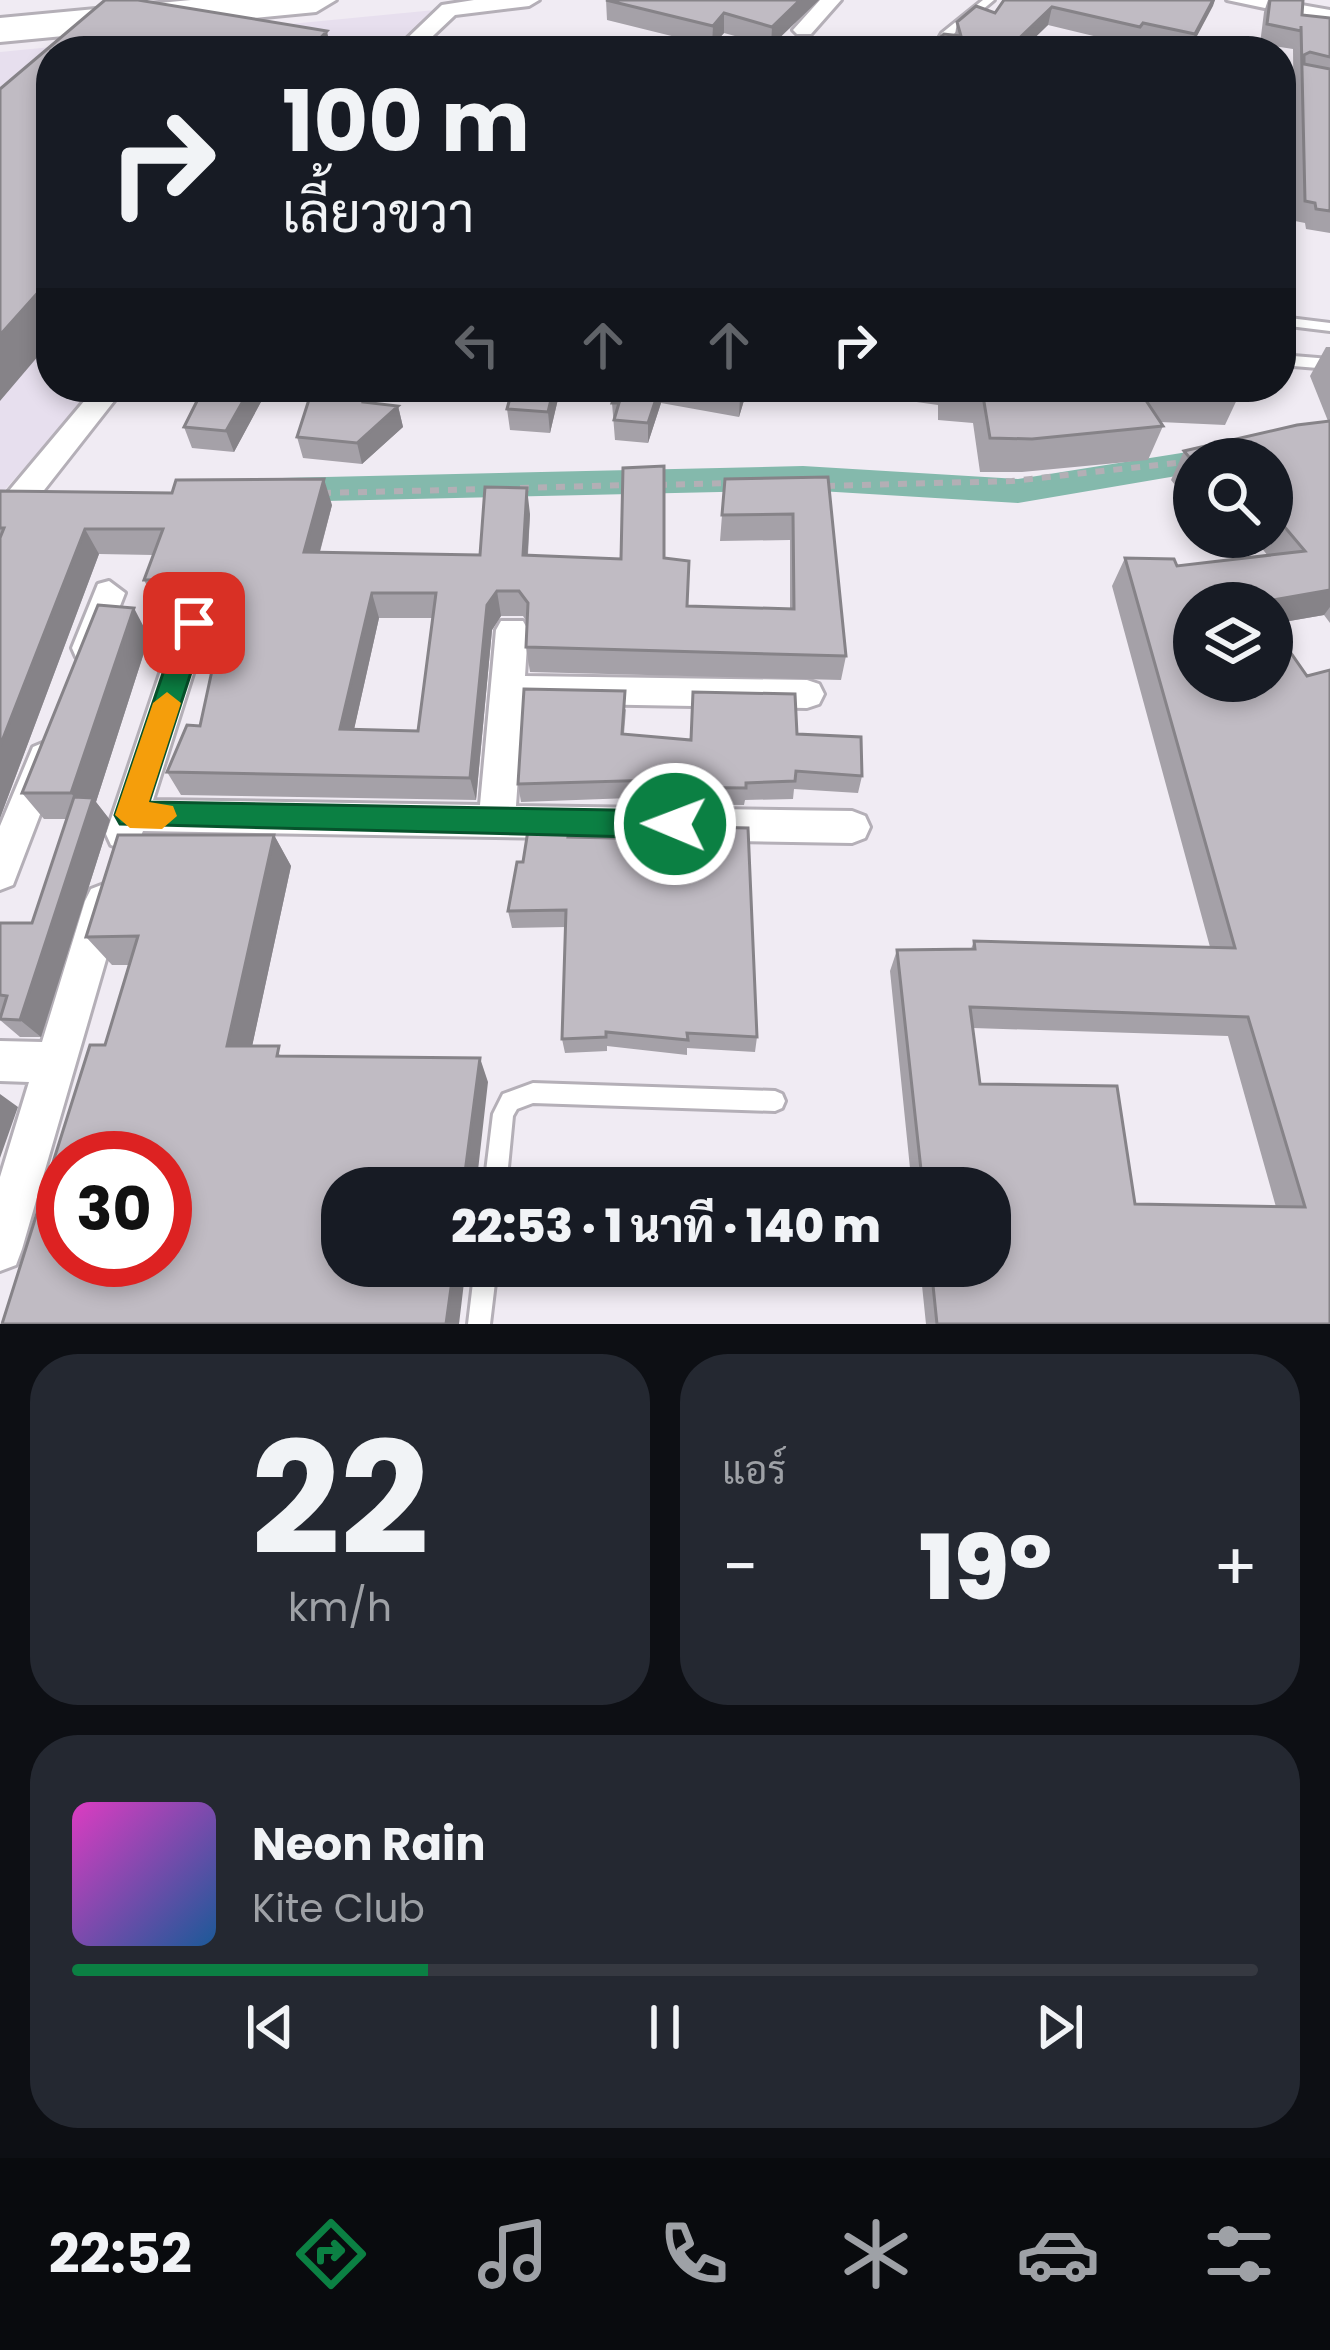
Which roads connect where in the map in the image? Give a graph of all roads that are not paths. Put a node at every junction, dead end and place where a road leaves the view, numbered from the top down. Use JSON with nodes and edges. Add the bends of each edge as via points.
{"nodes":[{"id":1,"x":17,"y":0,"type":"edge"},
{"id":2,"x":316,"y":0,"type":"edge"},
{"id":3,"x":529,"y":0,"type":"edge"},
{"id":4,"x":832,"y":0,"type":"edge"},
{"id":5,"x":989,"y":0,"type":"edge"},
{"id":6,"x":1237,"y":0,"type":"edge"},
{"id":7,"x":0,"y":2,"type":"edge"},
{"id":8,"x":1330,"y":16,"type":"edge"},
{"id":9,"x":804,"y":30,"type":"dead end"},
{"id":10,"x":0,"y":31,"type":"edge"},
{"id":11,"x":421,"y":36,"type":"edge"},
{"id":12,"x":945,"y":36,"type":"edge"},
{"id":13,"x":1296,"y":323,"type":"edge"},
{"id":14,"x":1330,"y":328,"type":"edge"},
{"id":15,"x":1296,"y":361,"type":"edge"},
{"id":16,"x":1330,"y":364,"type":"edge"},
{"id":17,"x":99,"y":402,"type":"edge"},
{"id":18,"x":19,"y":500,"type":"edge"},
{"id":19,"x":109,"y":592,"type":"dead end"},
{"id":20,"x":194,"y":623,"type":"dead end"},
{"id":21,"x":512,"y":630,"type":"dead end"},
{"id":22,"x":76,"y":679,"type":"edge"},
{"id":23,"x":507,"y":689,"type":"junction"},
{"id":24,"x":807,"y":694,"type":"dead end"},
{"id":25,"x":59,"y":722,"type":"edge"},
{"id":26,"x":130,"y":815,"type":"junction"},
{"id":27,"x":497,"y":821,"type":"junction"},
{"id":28,"x":852,"y":827,"type":"dead end"},
{"id":29,"x":0,"y":873,"type":"edge"},
{"id":30,"x":0,"y":1061,"type":"edge"},
{"id":31,"x":56,"y":1064,"type":"junction"},
{"id":32,"x":776,"y":1101,"type":"dead end"},
{"id":33,"x":497,"y":1167,"type":"edge"},
{"id":34,"x":0,"y":1250,"type":"edge"},
{"id":35,"x":483,"y":1287,"type":"edge"},
{"id":36,"x":479,"y":1324,"type":"edge"}],
"edges":[{"from":1,"to":7,"type":"highway"},
{"from":2,"to":10,"type":"highway"},
{"from":3,"to":11,"type":"street","via":[[449,9]]},
{"from":4,"to":9,"type":"street"},
{"from":5,"to":12,"type":"lane"},
{"from":6,"to":8,"type":"street"},
{"from":13,"to":14,"type":"lane"},
{"from":15,"to":16,"type":"lane"},
{"from":17,"to":18,"type":"street"},
{"from":19,"to":22,"type":"street"},
{"from":20,"to":26,"type":"street"},
{"from":21,"to":23,"type":"street"},
{"from":23,"to":24,"type":"street"},
{"from":23,"to":27,"type":"street"},
{"from":25,"to":29,"type":"street"},
{"from":26,"to":27,"type":"street"},
{"from":26,"to":31,"type":"street"},
{"from":27,"to":28,"type":"street"},
{"from":30,"to":31,"type":"street"},
{"from":31,"to":34,"type":"street"},
{"from":32,"to":33,"type":"lane","via":[[532,1093],[510,1101],[503,1114]]},
{"from":35,"to":36,"type":"lane"}]}
